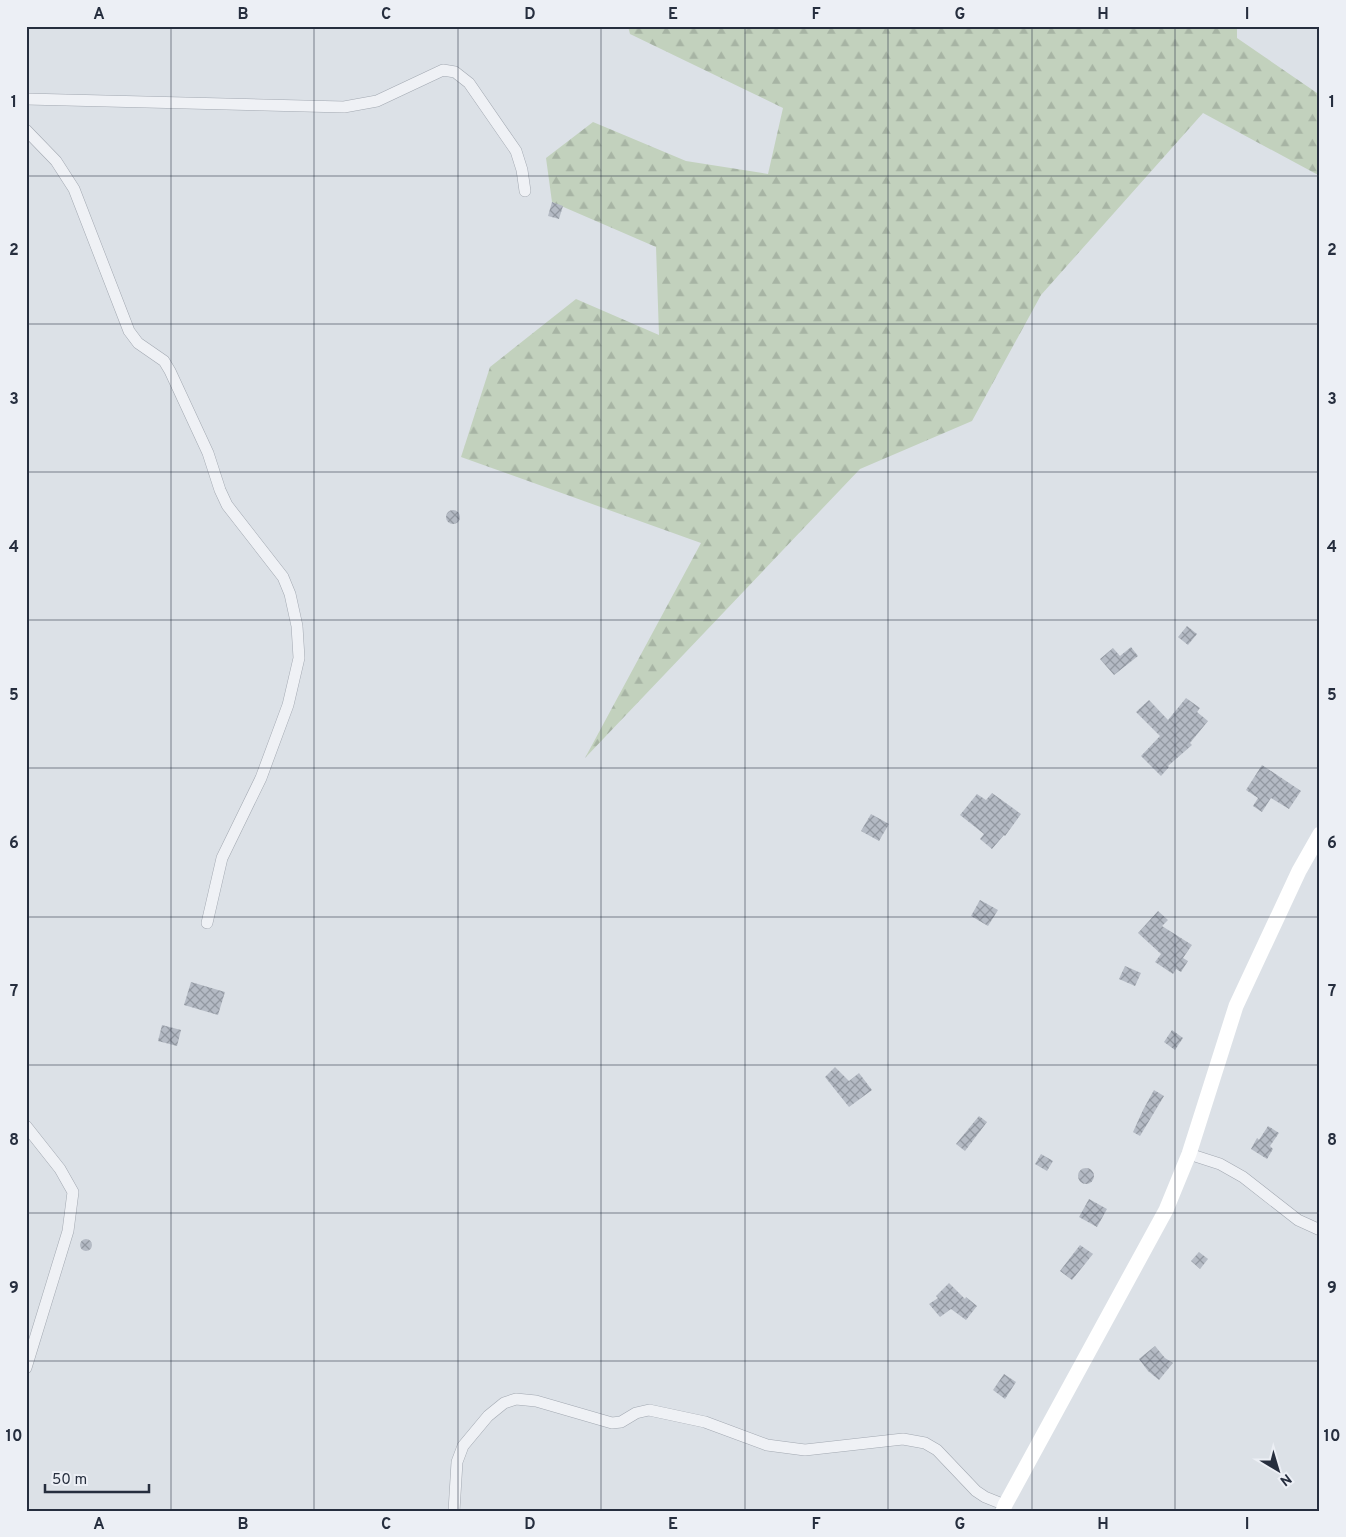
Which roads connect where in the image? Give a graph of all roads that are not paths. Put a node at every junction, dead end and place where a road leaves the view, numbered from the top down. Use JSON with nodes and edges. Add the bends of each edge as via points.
{"nodes":[{"id":1,"x":26,"y":99,"type":"edge"},
{"id":2,"x":26,"y":130,"type":"edge"},
{"id":3,"x":525,"y":191,"type":"dead end"},
{"id":4,"x":1320,"y":834,"type":"edge"},
{"id":5,"x":207,"y":923,"type":"dead end"},
{"id":6,"x":26,"y":1126,"type":"edge"},
{"id":7,"x":1189,"y":1154,"type":"junction"},
{"id":8,"x":1320,"y":1230,"type":"edge"},
{"id":9,"x":26,"y":1368,"type":"edge"},
{"id":10,"x":1004,"y":1508,"type":"edge"},
{"id":11,"x":454,"y":1511,"type":"edge"}],
"edges":[{"from":1,"to":3,"type":"street","via":[[344,107],[376,101],[443,70],[455,72],[470,83],[516,151]]},
{"from":2,"to":5,"type":"street","via":[[56,161],[74,189],[129,331],[138,343],[164,361],[208,454],[226,505],[283,577],[290,594],[299,658],[288,705],[260,778],[222,858]]},
{"from":4,"to":7,"type":"street","via":[[1299,871],[1236,1006]]},
{"from":6,"to":9,"type":"street","via":[[60,1169],[73,1192],[68,1231]]},
{"from":7,"to":8,"type":"street","via":[[1220,1164],[1243,1177],[1298,1220]]},
{"from":7,"to":10,"type":"street","via":[[1166,1210]]},
{"from":10,"to":11,"type":"street","via":[[976,1492],[937,1450],[924,1443],[903,1439],[804,1450],[767,1444],[704,1422],[649,1410],[612,1423],[536,1401],[516,1399],[504,1403],[488,1416],[463,1446],[457,1462]]}]}
